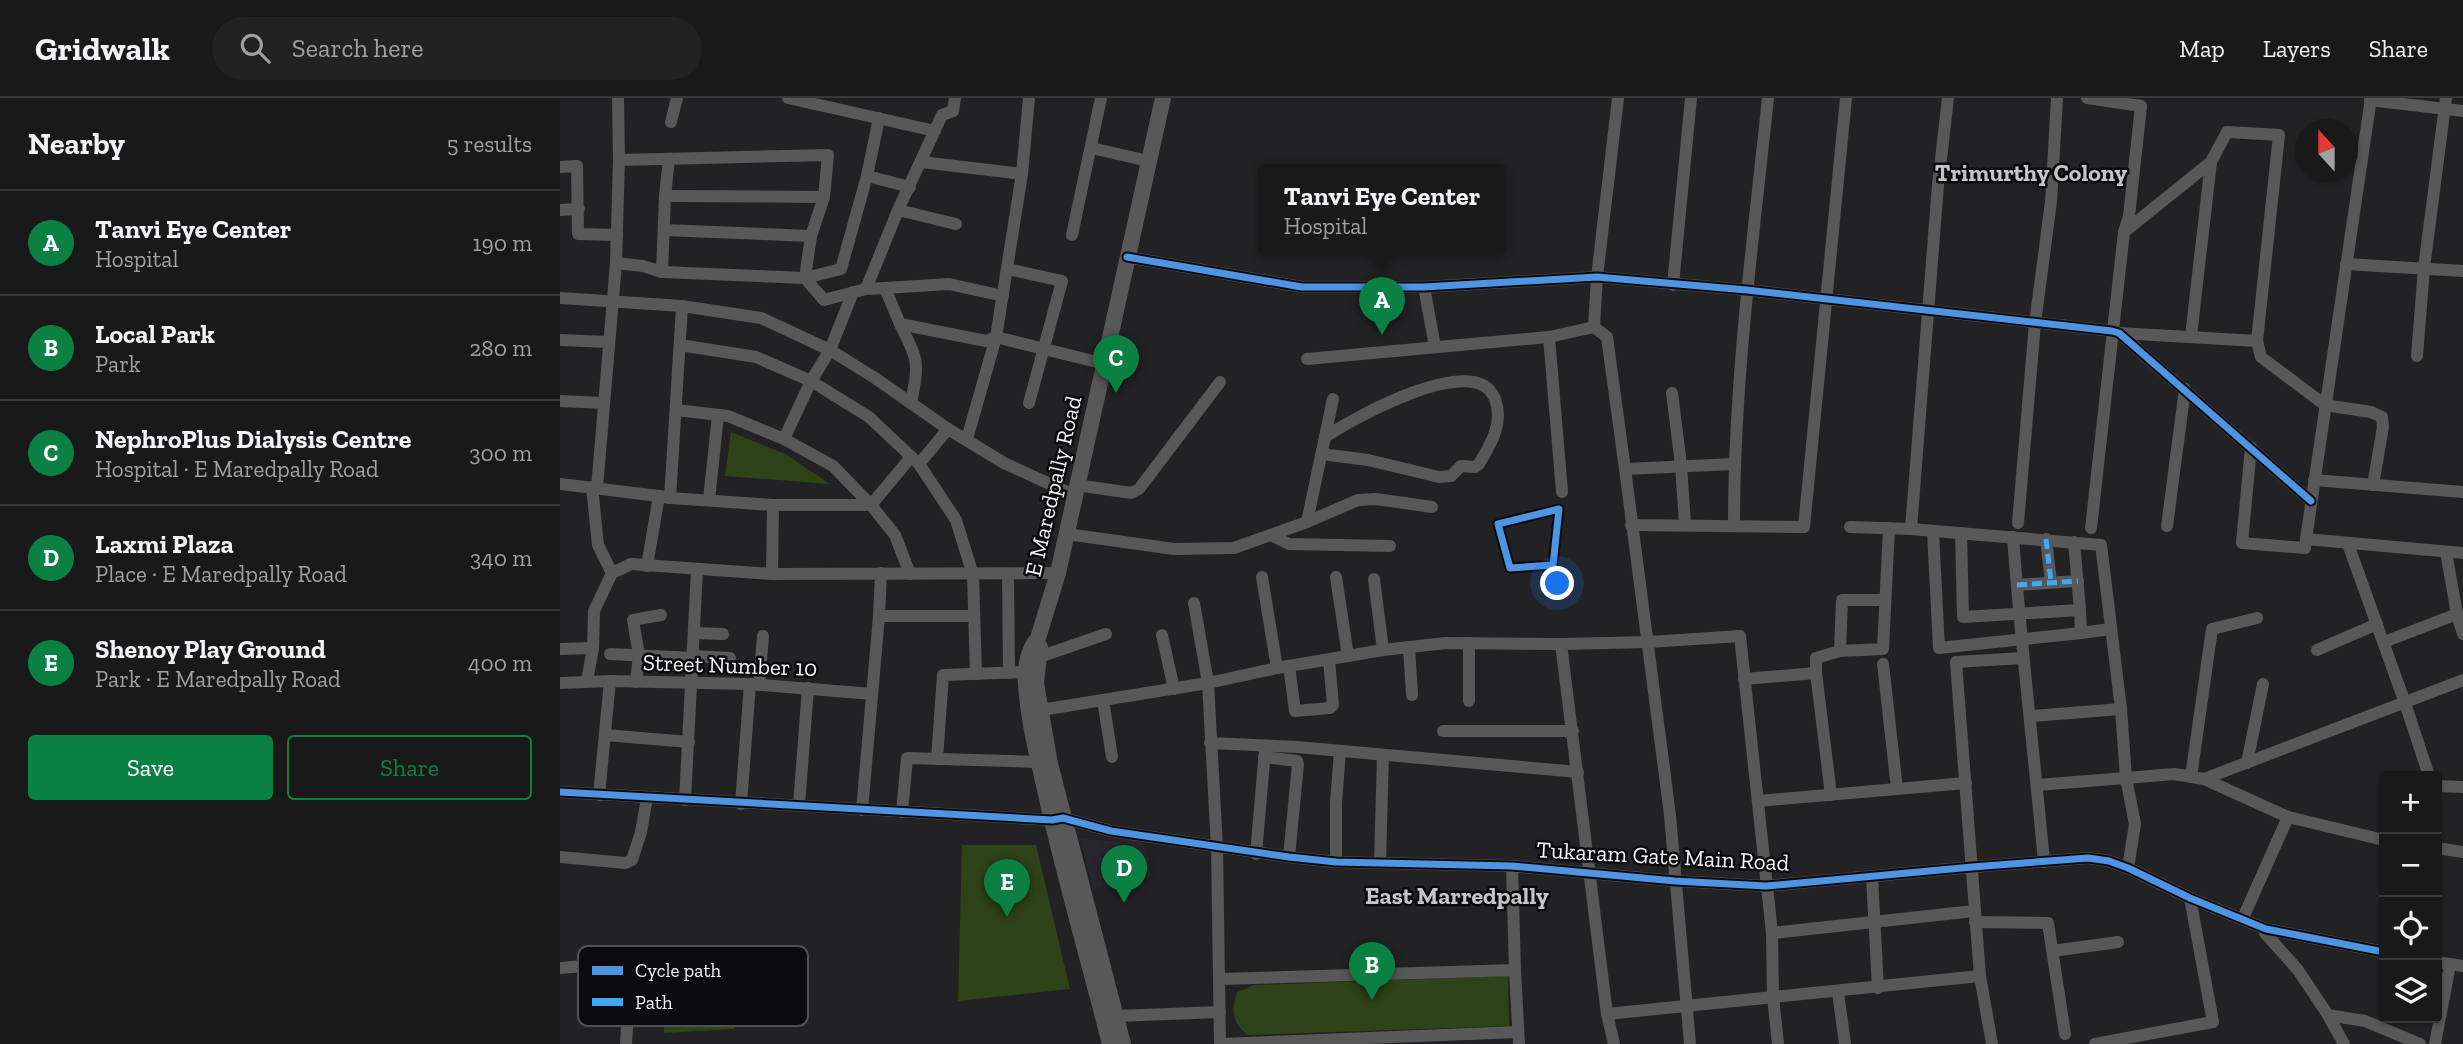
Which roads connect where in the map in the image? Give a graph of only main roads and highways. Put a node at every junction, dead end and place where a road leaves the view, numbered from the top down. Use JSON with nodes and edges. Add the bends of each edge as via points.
{"nodes":[{"id":1,"x":1163,"y":98,"type":"edge"},
{"id":2,"x":1038,"y":638,"type":"junction"},
{"id":3,"x":1058,"y":819,"type":"junction"},
{"id":4,"x":1088,"y":935,"type":"junction"},
{"id":5,"x":1111,"y":1044,"type":"edge"},
{"id":6,"x":1123,"y":1044,"type":"edge"}],
"edges":[{"from":1,"to":2,"type":"main road","name":"E Maredpally Road","via":[[1058,573]]},
{"from":2,"to":3,"type":"main road","name":"E Maredpally Road","via":[[1036,683]]},
{"from":2,"to":3,"type":"main road","name":"E Maredpally Road","via":[[1018,672]]},
{"from":3,"to":4,"type":"main road","name":"E Maredpally Road"},
{"from":4,"to":5,"type":"main road","name":"E Maredpally Road"},
{"from":4,"to":6,"type":"main road","name":"E Maredpally Road"}]}
